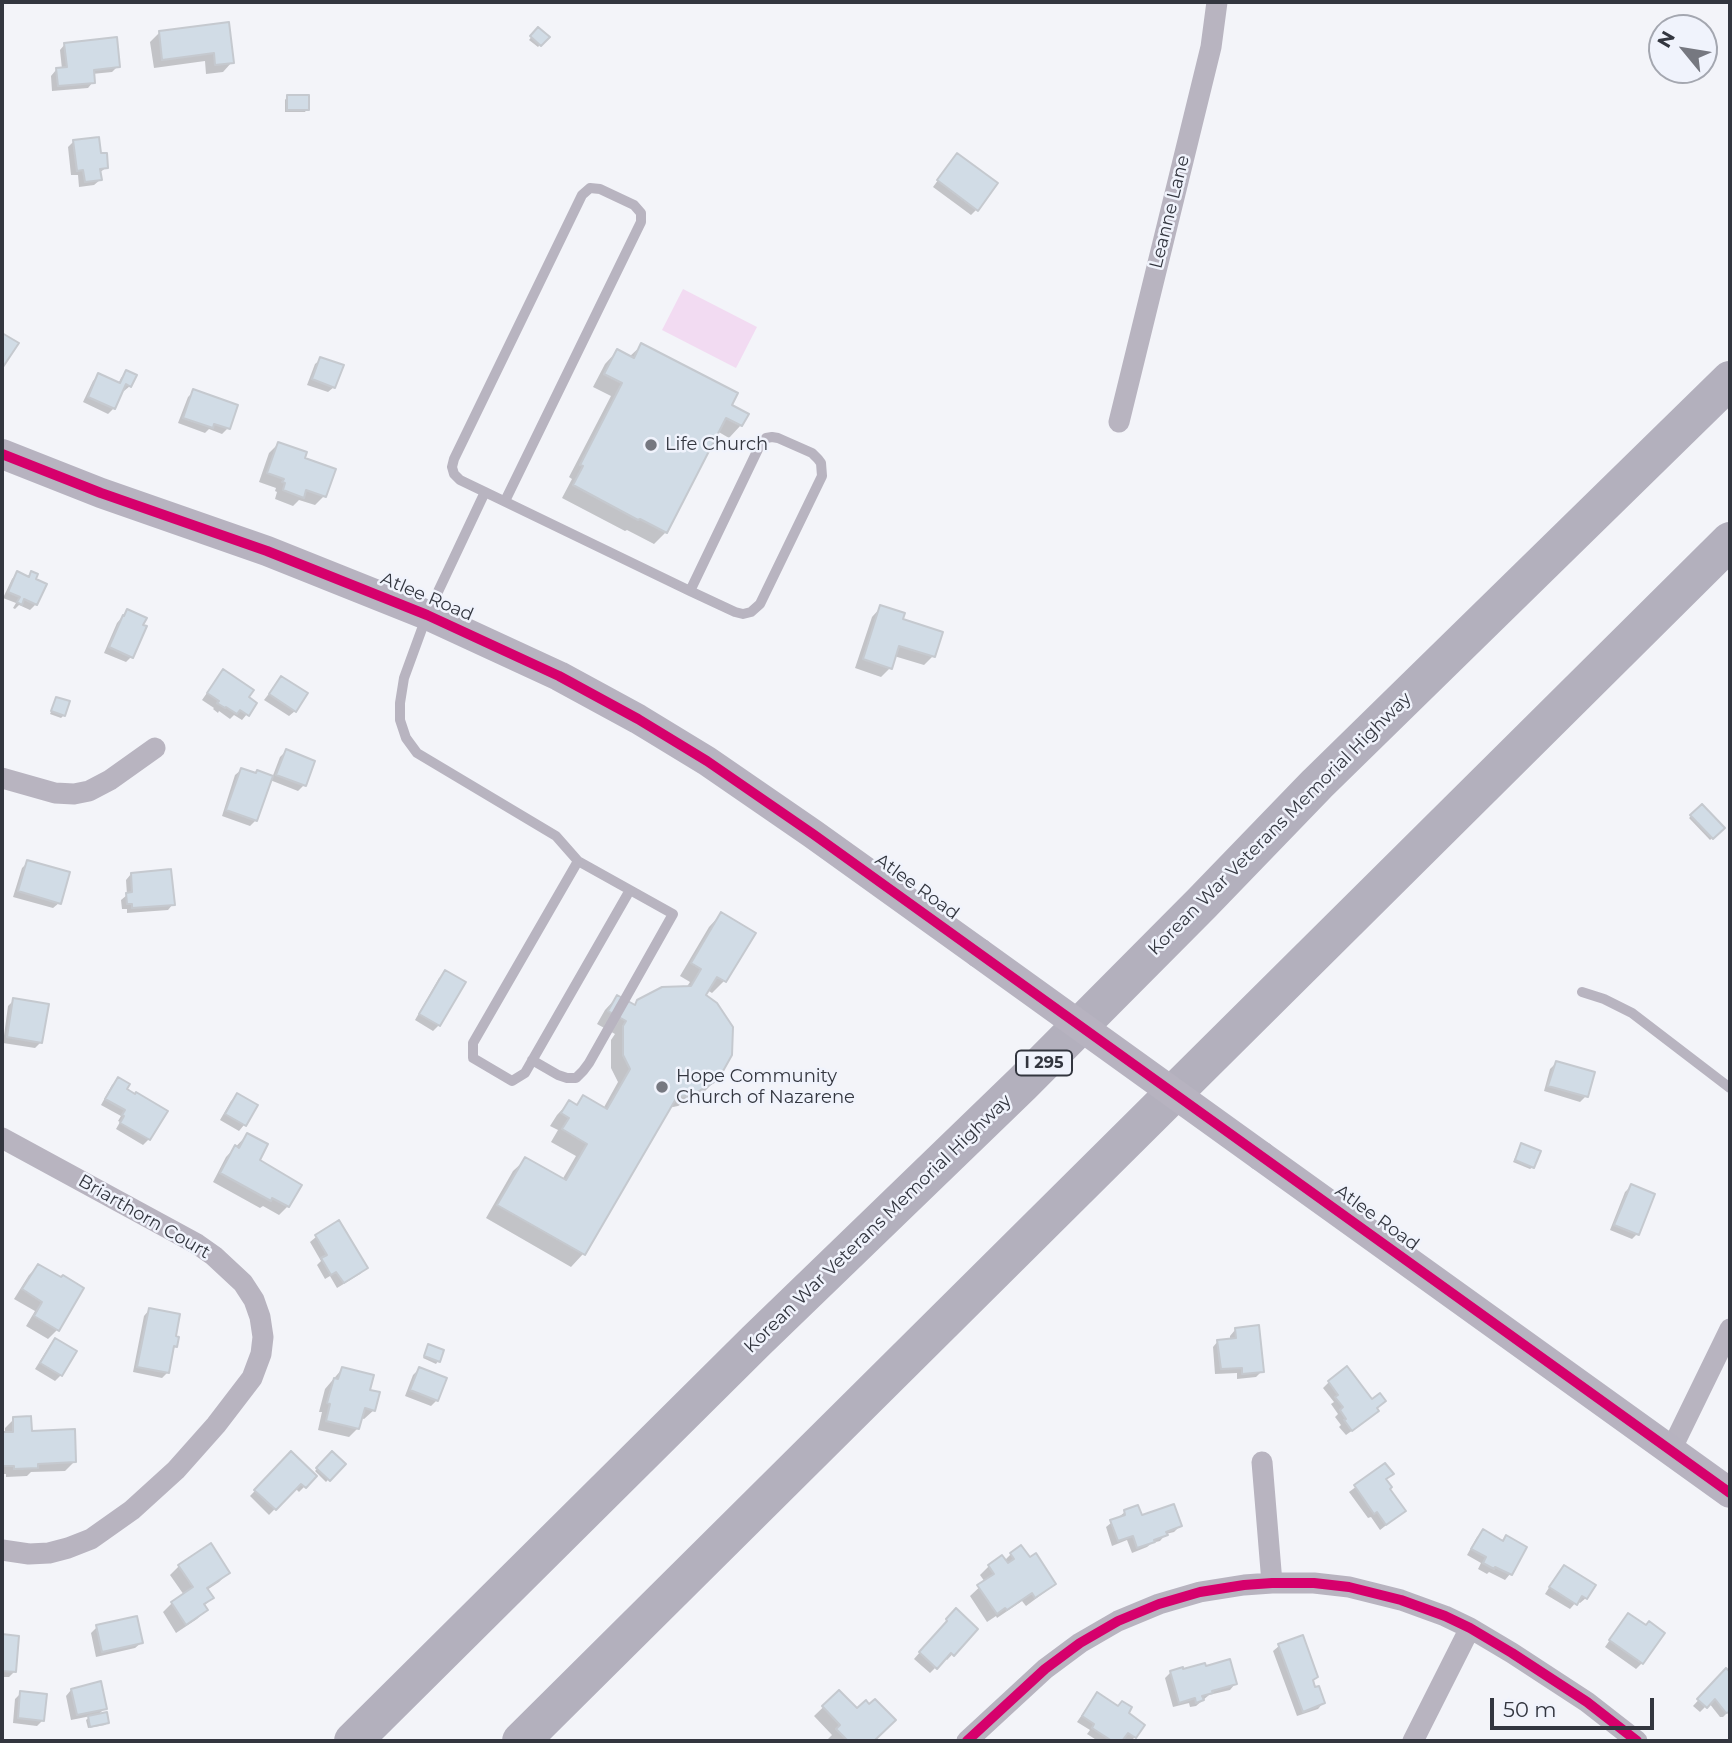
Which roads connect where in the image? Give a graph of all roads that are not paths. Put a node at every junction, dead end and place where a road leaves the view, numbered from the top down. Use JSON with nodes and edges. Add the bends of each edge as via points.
{"nodes":[{"id":1,"x":1217,"y":2,"type":"edge"},
{"id":2,"x":1730,"y":380,"type":"edge"},
{"id":3,"x":1118,"y":422,"type":"dead end"},
{"id":4,"x":2,"y":453,"type":"edge"},
{"id":5,"x":485,"y":492,"type":"junction"},
{"id":6,"x":505,"y":501,"type":"junction"},
{"id":7,"x":1730,"y":541,"type":"edge"},
{"id":8,"x":690,"y":591,"type":"junction"},
{"id":9,"x":428,"y":615,"type":"junction"},
{"id":10,"x":155,"y":748,"type":"dead end"},
{"id":11,"x":2,"y":778,"type":"edge"},
{"id":12,"x":578,"y":861,"type":"junction"},
{"id":13,"x":630,"y":890,"type":"junction"},
{"id":14,"x":1582,"y":992,"type":"dead end"},
{"id":15,"x":532,"y":1060,"type":"junction"},
{"id":16,"x":1730,"y":1088,"type":"edge"},
{"id":17,"x":2,"y":1138,"type":"edge"},
{"id":18,"x":1730,"y":1329,"type":"edge"},
{"id":19,"x":1671,"y":1450,"type":"junction"},
{"id":20,"x":1262,"y":1462,"type":"dead end"},
{"id":21,"x":1730,"y":1493,"type":"edge"},
{"id":22,"x":2,"y":1550,"type":"edge"},
{"id":23,"x":1272,"y":1583,"type":"junction"},
{"id":24,"x":1470,"y":1628,"type":"junction"},
{"id":25,"x":975,"y":1739,"type":"edge"},
{"id":26,"x":353,"y":1741,"type":"edge"},
{"id":27,"x":521,"y":1741,"type":"edge"},
{"id":28,"x":1413,"y":1741,"type":"edge"},
{"id":29,"x":1637,"y":1741,"type":"edge"}],
"edges":[{"from":1,"to":3,"type":"street","name":"Leanne Lane","via":[[1208,60]]},
{"from":2,"to":26,"type":"highway","name":"Korean War Veterans Memorial Highway","number":"I 295","via":[[1326,774],[1032,1075]]},
{"from":4,"to":9,"type":"main road","name":"Atlee Road"},
{"from":5,"to":6,"type":"lane"},
{"from":5,"to":6,"type":"lane","via":[[454,474],[454,459],[582,195],[590,188],[600,189],[634,205],[641,222]]},
{"from":5,"to":9,"type":"lane"},
{"from":6,"to":8,"type":"lane"},
{"from":7,"to":27,"type":"highway"},
{"from":8,"to":8,"type":"lane","via":[[743,614],[760,604],[822,476],[818,459],[778,438],[761,443]]},
{"from":9,"to":12,"type":"lane","via":[[404,678],[400,720],[406,738],[417,753],[556,836]]},
{"from":9,"to":19,"type":"main road","name":"Atlee Road","bridge":true,"via":[[559,676],[708,761]]},
{"from":10,"to":11,"type":"street","via":[[110,780],[74,794]]},
{"from":12,"to":13,"type":"lane"},
{"from":12,"to":15,"type":"lane","via":[[473,1043],[473,1058],[512,1081],[525,1073]]},
{"from":13,"to":15,"type":"lane"},
{"from":13,"to":15,"type":"lane","via":[[673,914],[589,1063],[576,1078],[567,1078]]},
{"from":14,"to":16,"type":"lane","via":[[1632,1013]]},
{"from":17,"to":22,"type":"street","name":"Briarthorn Court","via":[[214,1256],[254,1300],[262,1337],[252,1378],[176,1470],[132,1510],[91,1539],[68,1548],[29,1554]]},
{"from":18,"to":19,"type":"street"},
{"from":19,"to":21,"type":"main road","name":"Atlee Road"},
{"from":20,"to":23,"type":"street"},
{"from":23,"to":24,"type":"street","via":[[1349,1587],[1401,1600]]},
{"from":23,"to":25,"type":"street","via":[[1200,1592],[1118,1621],[1045,1669]]},
{"from":24,"to":28,"type":"street"},
{"from":24,"to":29,"type":"street","via":[[1587,1702]]}]}
